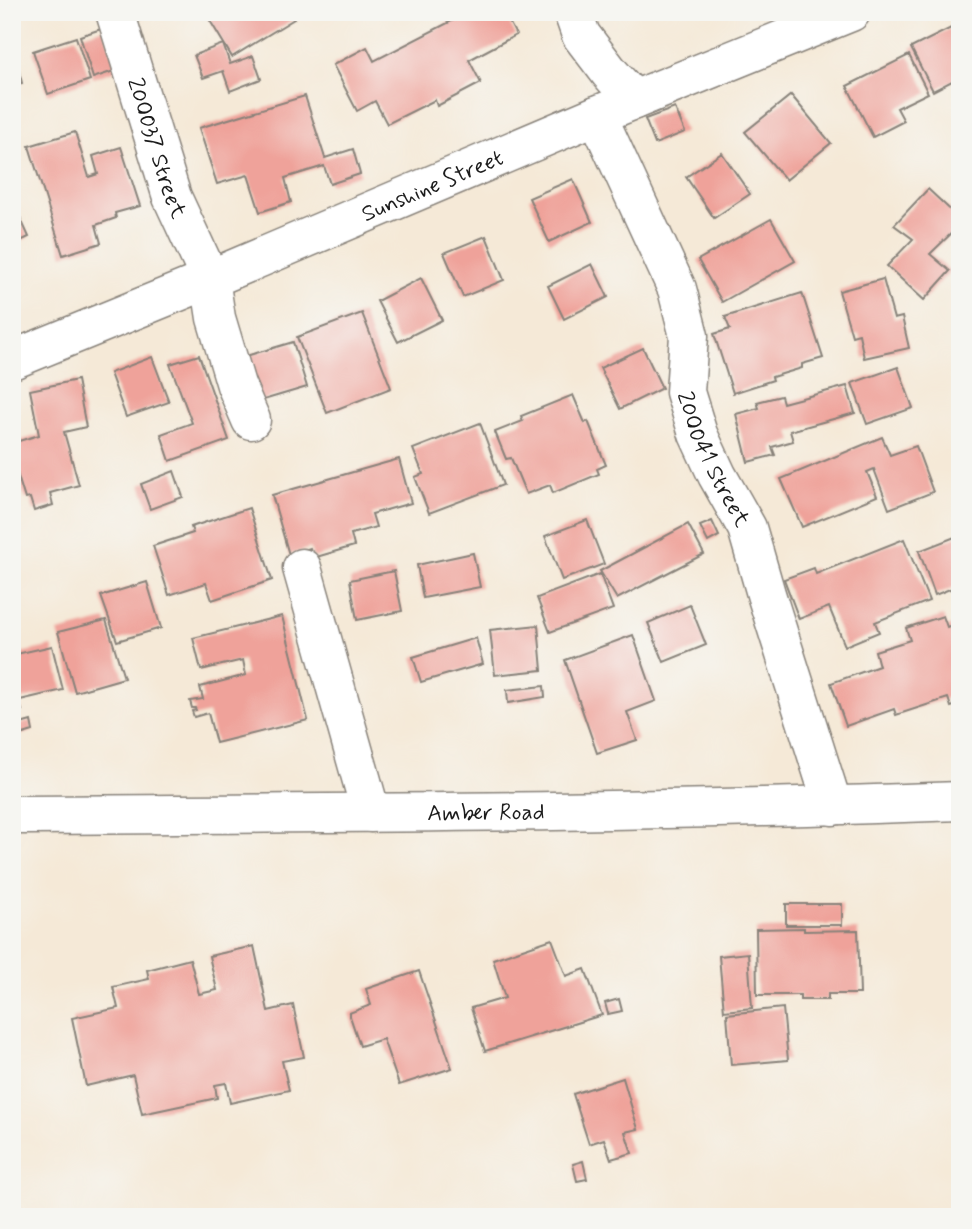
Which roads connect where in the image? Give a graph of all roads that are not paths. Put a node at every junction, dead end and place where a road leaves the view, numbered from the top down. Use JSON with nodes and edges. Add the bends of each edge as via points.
{"nodes":[{"id":1,"x":115,"y":12,"type":"edge"},
{"id":2,"x":573,"y":12,"type":"edge"},
{"id":3,"x":852,"y":12,"type":"edge"},
{"id":4,"x":634,"y":100,"type":"junction"},
{"id":5,"x":597,"y":115,"type":"junction"},
{"id":6,"x":210,"y":279,"type":"junction"},
{"id":7,"x":12,"y":360,"type":"edge"},
{"id":8,"x":251,"y":420,"type":"dead end"},
{"id":9,"x":302,"y":568,"type":"dead end"},
{"id":10,"x":960,"y":801,"type":"edge"},
{"id":11,"x":832,"y":806,"type":"junction"},
{"id":12,"x":371,"y":813,"type":"junction"},
{"id":13,"x":12,"y":815,"type":"edge"}],
"edges":[{"from":1,"to":6,"type":"street","name":"200037 Street","via":[[172,197]]},
{"from":2,"to":4,"type":"street","via":[[581,35]]},
{"from":3,"to":4,"type":"street","name":"Sunshine Street"},
{"from":4,"to":5,"type":"street","name":"Sunshine Street"},
{"from":5,"to":6,"type":"street","name":"Sunshine Street"},
{"from":5,"to":11,"type":"street","name":"200041 Street","via":[[677,289],[689,336],[685,391],[698,434],[747,528]]},
{"from":6,"to":7,"type":"street","name":"Sunshine Street"},
{"from":6,"to":8,"type":"street","name":"200037 Street","via":[[216,318]]},
{"from":9,"to":12,"type":"street"},
{"from":10,"to":11,"type":"street","name":"Amber Road"},
{"from":11,"to":12,"type":"street","name":"Amber Road"},
{"from":12,"to":13,"type":"street","name":"Amber Road"}]}
